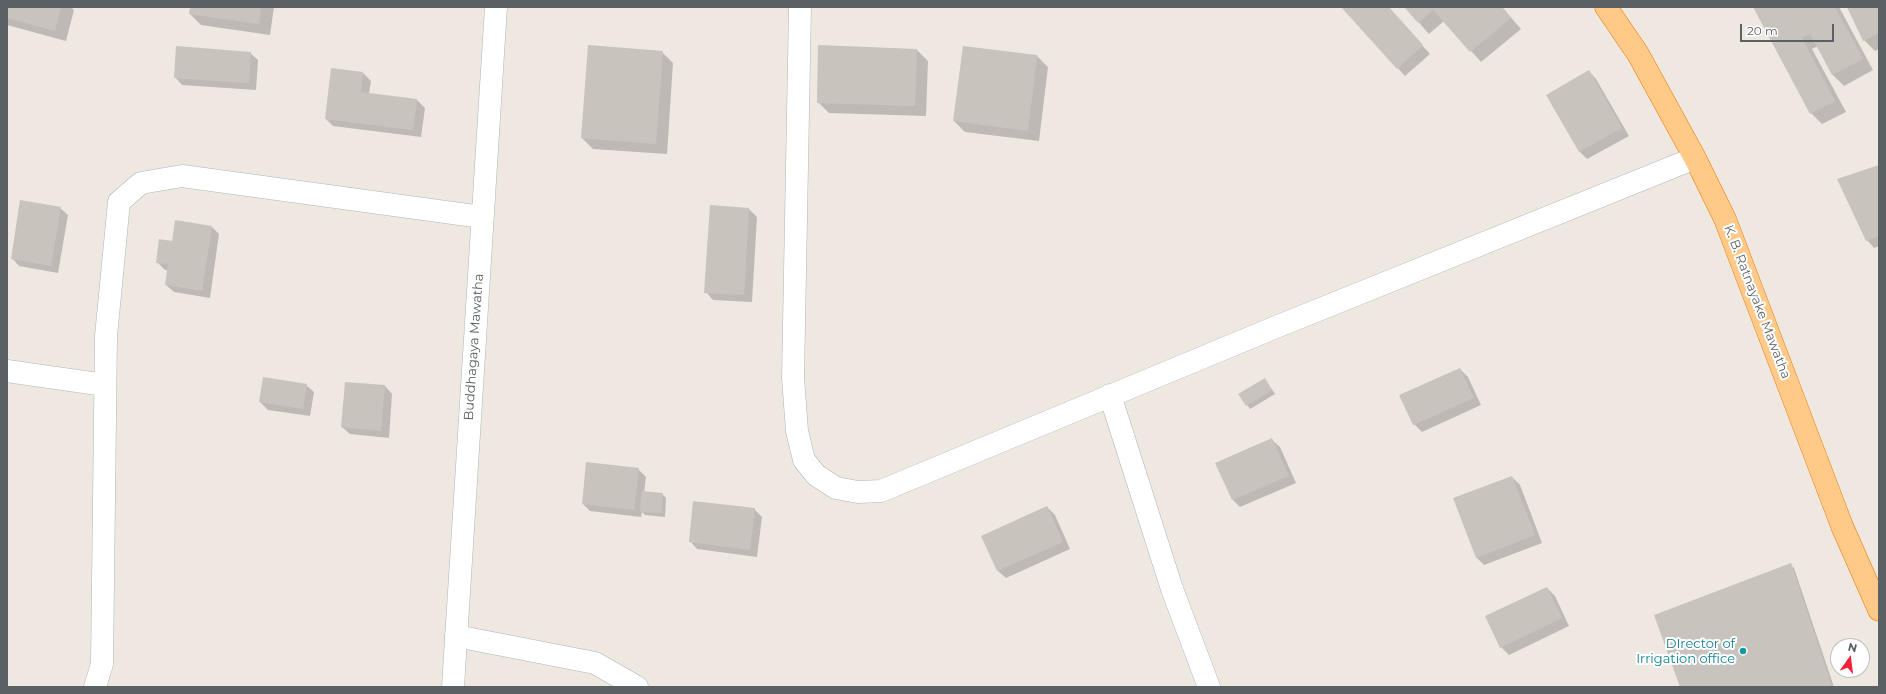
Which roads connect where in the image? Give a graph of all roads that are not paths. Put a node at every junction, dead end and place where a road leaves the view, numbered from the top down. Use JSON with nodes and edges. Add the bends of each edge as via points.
{"nodes":[{"id":1,"x":496,"y":7,"type":"edge"},
{"id":2,"x":800,"y":7,"type":"edge"},
{"id":3,"x":1606,"y":7,"type":"edge"},
{"id":4,"x":1695,"y":158,"type":"junction"},
{"id":5,"x":482,"y":218,"type":"junction"},
{"id":6,"x":7,"y":371,"type":"edge"},
{"id":7,"x":105,"y":385,"type":"junction"},
{"id":8,"x":1110,"y":395,"type":"junction"},
{"id":9,"x":1879,"y":610,"type":"edge"},
{"id":10,"x":456,"y":636,"type":"junction"},
{"id":11,"x":95,"y":687,"type":"edge"},
{"id":12,"x":453,"y":687,"type":"edge"},
{"id":13,"x":637,"y":687,"type":"edge"},
{"id":14,"x":1209,"y":687,"type":"edge"}],
"edges":[{"from":1,"to":5,"type":"street","name":"Buddhagaya Mawatha"},
{"from":2,"to":8,"type":"street","via":[[793,378],[797,431],[804,460],[816,474],[836,488],[858,492],[881,491]]},
{"from":3,"to":4,"type":"highway","name":"K. B. Ratnayake Mawatha","via":[[1638,54]]},
{"from":4,"to":8,"type":"street"},
{"from":4,"to":9,"type":"highway","name":"K. B. Ratnayake Mawatha","via":[[1725,219],[1842,526]]},
{"from":5,"to":7,"type":"street","via":[[182,176],[141,183],[119,202],[106,336]]},
{"from":5,"to":10,"type":"street","name":"Buddhagaya Mawatha"},
{"from":6,"to":7,"type":"street"},
{"from":7,"to":11,"type":"street","via":[[102,664]]},
{"from":8,"to":14,"type":"street","via":[[1172,589]]},
{"from":10,"to":12,"type":"street","name":"Buddhagaya Mawatha"},
{"from":10,"to":13,"type":"street","via":[[595,663]]}]}
